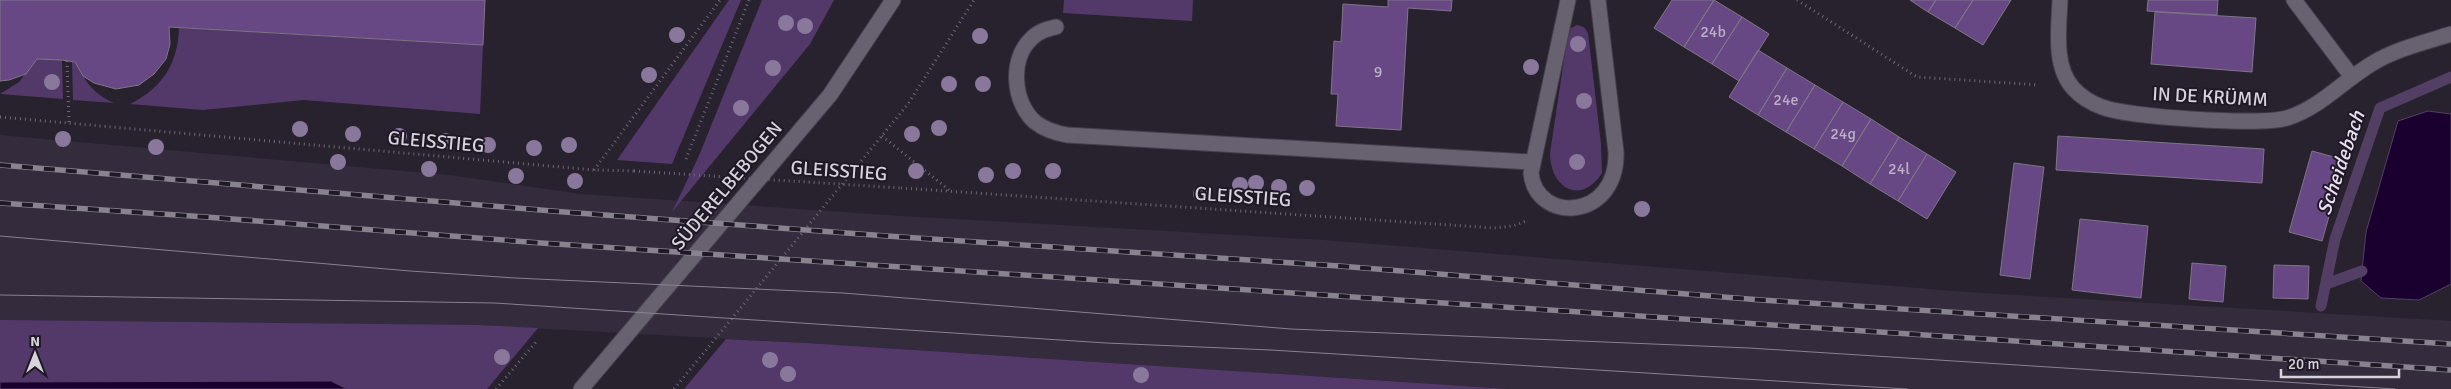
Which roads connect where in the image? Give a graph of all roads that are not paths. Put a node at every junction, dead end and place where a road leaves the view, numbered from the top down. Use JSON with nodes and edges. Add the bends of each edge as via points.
{"nodes":[{"id":1,"x":894,"y":0,"type":"edge"},
{"id":2,"x":1568,"y":0,"type":"edge"},
{"id":3,"x":1598,"y":0,"type":"edge"},
{"id":4,"x":2060,"y":0,"type":"edge"},
{"id":5,"x":2294,"y":0,"type":"edge"},
{"id":6,"x":1056,"y":27,"type":"dead end"},
{"id":7,"x":2451,"y":34,"type":"edge"},
{"id":8,"x":2352,"y":77,"type":"junction"},
{"id":9,"x":1532,"y":162,"type":"junction"},
{"id":10,"x":581,"y":389,"type":"edge"}],
"edges":[{"from":1,"to":10,"type":"street","name":"SÜDERELBEBOGEN","via":[[830,95]]},
{"from":2,"to":9,"type":"street"},
{"from":3,"to":9,"type":"street","via":[[1616,172],[1606,191],[1592,203],[1578,207],[1551,204],[1540,196],[1532,181]]},
{"from":4,"to":8,"type":"street","name":"IN DE KRÜMM","via":[[2059,50],[2064,70],[2072,87],[2103,108],[2233,121],[2286,119],[2307,110]]},
{"from":5,"to":8,"type":"street"},
{"from":6,"to":9,"type":"street","via":[[1032,37],[1025,46],[1017,82],[1018,94],[1028,115],[1053,132]]},
{"from":7,"to":8,"type":"street","name":"IN DE KRÜMM","via":[[2374,62]]}]}
